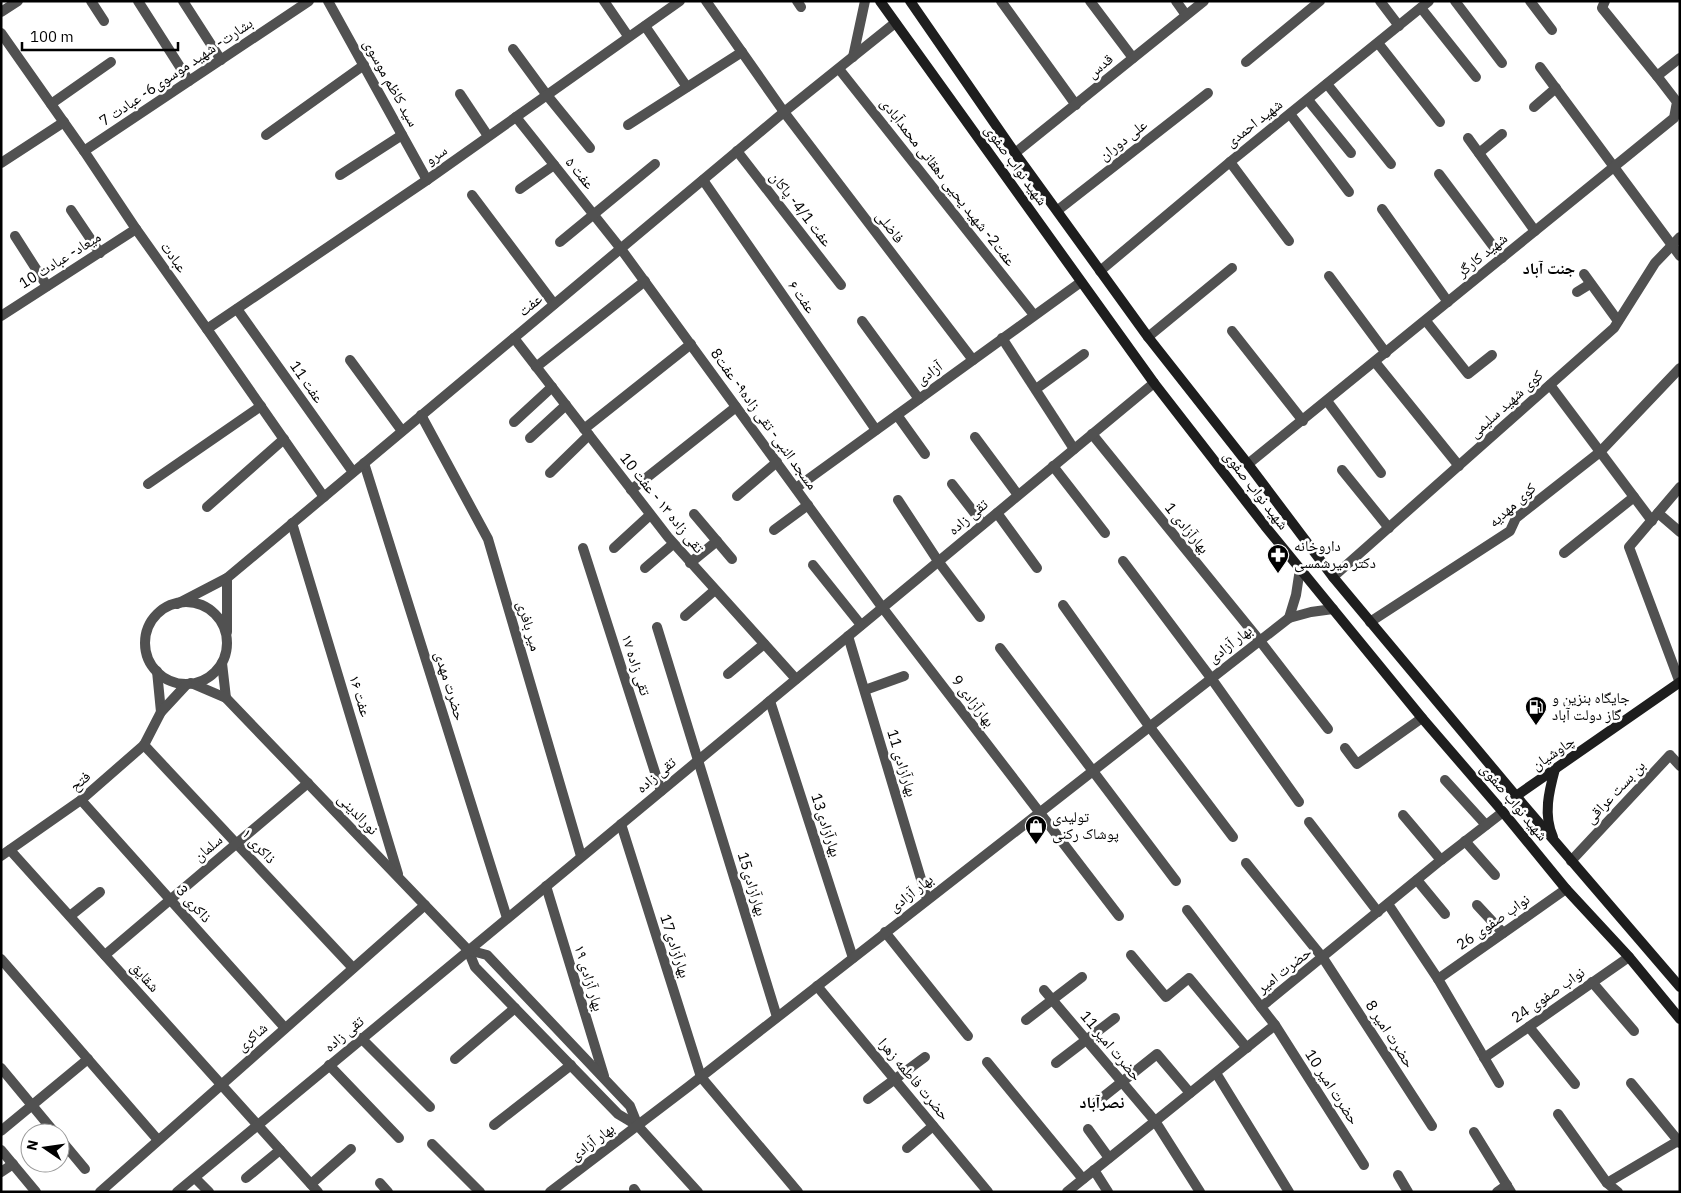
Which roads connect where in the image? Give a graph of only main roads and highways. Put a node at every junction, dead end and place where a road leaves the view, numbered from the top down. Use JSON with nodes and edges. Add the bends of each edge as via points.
{"nodes":[{"id":1,"x":880,"y":1,"type":"edge"},
{"id":2,"x":910,"y":1,"type":"edge"},
{"id":3,"x":1680,"y":683,"type":"edge"},
{"id":4,"x":1555,"y":769,"type":"junction"},
{"id":5,"x":1516,"y":796,"type":"junction"},
{"id":6,"x":1556,"y":843,"type":"junction"},
{"id":7,"x":1680,"y":987,"type":"edge"},
{"id":8,"x":1680,"y":1018,"type":"edge"}],
"edges":[{"from":1,"to":8,"type":"main road","name":"شهید نواب صفوی","via":[[1154,383],[1300,569],[1566,889]]},
{"from":2,"to":5,"type":"main road","name":"شهید نواب صفوی","via":[[1148,338],[1333,577]]},
{"from":3,"to":4,"type":"main road","name":"چاوشیان"},
{"from":4,"to":5,"type":"main road","name":"چاوشیان"},
{"from":4,"to":6,"type":"main road","via":[[1548,810],[1549,828]]},
{"from":5,"to":6,"type":"main road","name":"شهید نواب صفوی"},
{"from":6,"to":7,"type":"main road","name":"شهید نواب صفوی"}]}
